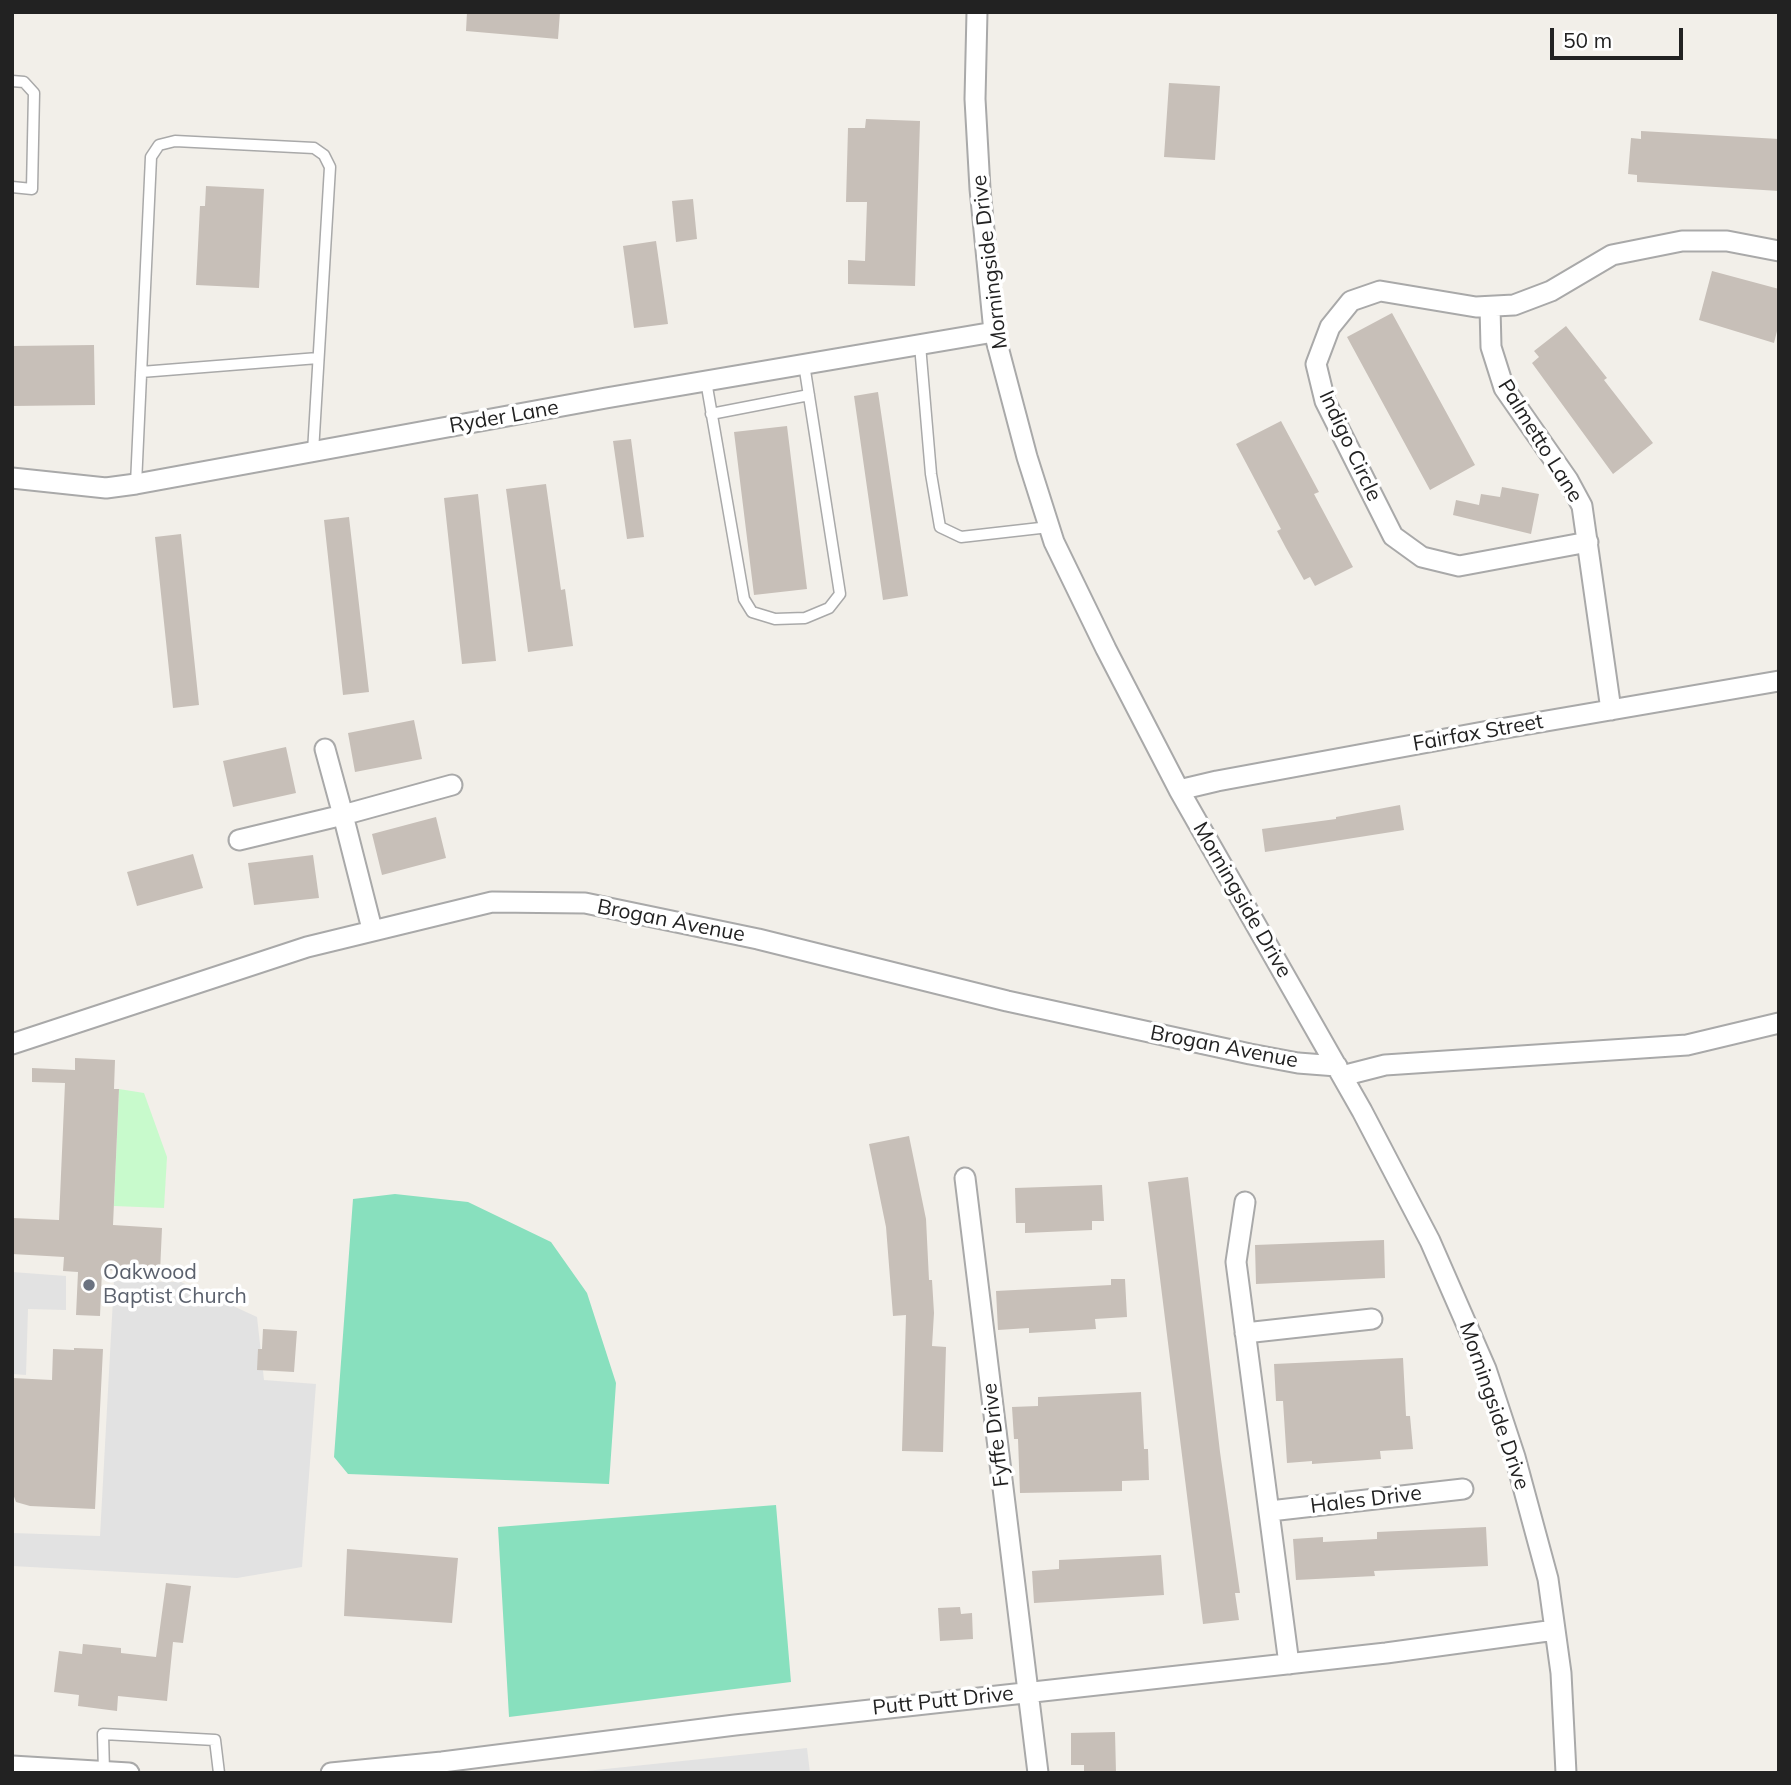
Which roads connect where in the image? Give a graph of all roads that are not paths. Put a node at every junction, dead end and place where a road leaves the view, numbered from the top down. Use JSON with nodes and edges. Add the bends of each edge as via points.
{"nodes":[{"id":1,"x":977,"y":12,"type":"edge"},
{"id":2,"x":12,"y":81,"type":"edge"},
{"id":3,"x":12,"y":187,"type":"edge"},
{"id":4,"x":1779,"y":251,"type":"edge"},
{"id":5,"x":1490,"y":307,"type":"junction"},
{"id":6,"x":995,"y":332,"type":"junction"},
{"id":7,"x":920,"y":345,"type":"junction"},
{"id":8,"x":318,"y":358,"type":"junction"},
{"id":9,"x":804,"y":364,"type":"junction"},
{"id":10,"x":141,"y":372,"type":"junction"},
{"id":11,"x":706,"y":381,"type":"junction"},
{"id":12,"x":809,"y":395,"type":"junction"},
{"id":13,"x":711,"y":414,"type":"junction"},
{"id":14,"x":313,"y":452,"type":"junction"},
{"id":15,"x":12,"y":478,"type":"edge"},
{"id":16,"x":136,"y":484,"type":"junction"},
{"id":17,"x":1049,"y":527,"type":"junction"},
{"id":18,"x":1588,"y":542,"type":"junction"},
{"id":19,"x":1779,"y":681,"type":"edge"},
{"id":20,"x":1611,"y":710,"type":"junction"},
{"id":21,"x":325,"y":749,"type":"dead end"},
{"id":22,"x":452,"y":785,"type":"dead end"},
{"id":23,"x":1179,"y":790,"type":"junction"},
{"id":24,"x":343,"y":815,"type":"junction"},
{"id":25,"x":239,"y":841,"type":"dead end"},
{"id":26,"x":372,"y":929,"type":"junction"},
{"id":27,"x":1779,"y":1023,"type":"edge"},
{"id":28,"x":12,"y":1044,"type":"edge"},
{"id":29,"x":1340,"y":1071,"type":"junction"},
{"id":30,"x":965,"y":1178,"type":"dead end"},
{"id":31,"x":1245,"y":1202,"type":"dead end"},
{"id":32,"x":1373,"y":1319,"type":"dead end"},
{"id":33,"x":1245,"y":1333,"type":"junction"},
{"id":34,"x":1463,"y":1489,"type":"dead end"},
{"id":35,"x":1270,"y":1511,"type":"junction"},
{"id":36,"x":1555,"y":1630,"type":"junction"},
{"id":37,"x":1289,"y":1664,"type":"junction"},
{"id":38,"x":1029,"y":1692,"type":"junction"},
{"id":39,"x":12,"y":1766,"type":"edge"},
{"id":40,"x":103,"y":1772,"type":"edge"},
{"id":41,"x":129,"y":1773,"type":"edge"},
{"id":42,"x":219,"y":1773,"type":"edge"},
{"id":43,"x":331,"y":1773,"type":"edge"},
{"id":44,"x":1038,"y":1773,"type":"edge"},
{"id":45,"x":1566,"y":1773,"type":"edge"}],
"edges":[{"from":1,"to":6,"type":"street","name":"Morningside Drive","via":[[975,99]]},
{"from":2,"to":3,"type":"lane","via":[[24,82],[34,93],[32,189]]},
{"from":4,"to":5,"type":"street","via":[[1727,241],[1682,240],[1612,255],[1551,291],[1514,305]]},
{"from":5,"to":18,"type":"street","name":"Palmetto Lane","via":[[1491,347],[1504,388],[1568,480],[1582,506]]},
{"from":5,"to":18,"type":"street","name":"Indigo Circle","via":[[1380,291],[1351,301],[1330,327],[1316,364],[1325,401],[1393,536],[1422,557],[1459,565]]},
{"from":6,"to":7,"type":"street","name":"Ryder Lane"},
{"from":6,"to":17,"type":"street","name":"Morningside Drive"},
{"from":7,"to":9,"type":"street","name":"Ryder Lane"},
{"from":7,"to":17,"type":"lane","via":[[940,527],[961,537]]},
{"from":8,"to":10,"type":"lane"},
{"from":8,"to":10,"type":"lane","via":[[330,167],[324,155],[314,148],[175,141],[159,145],[151,157]]},
{"from":8,"to":14,"type":"lane"},
{"from":9,"to":11,"type":"street","name":"Ryder Lane"},
{"from":9,"to":12,"type":"lane"},
{"from":10,"to":16,"type":"lane"},
{"from":11,"to":13,"type":"lane"},
{"from":11,"to":14,"type":"street","name":"Ryder Lane"},
{"from":12,"to":13,"type":"lane"},
{"from":12,"to":13,"type":"lane","via":[[839,594],[830,608],[805,618],[775,619],[752,612],[744,599]]},
{"from":14,"to":16,"type":"street","name":"Ryder Lane"},
{"from":15,"to":16,"type":"street","name":"Ryder Lane","via":[[106,488]]},
{"from":17,"to":23,"type":"street","name":"Morningside Drive","via":[[1105,649]]},
{"from":18,"to":20,"type":"street","name":"Palmetto Lane"},
{"from":19,"to":20,"type":"street","name":"Fairfax Street"},
{"from":20,"to":23,"type":"street","name":"Fairfax Street"},
{"from":21,"to":24,"type":"street"},
{"from":22,"to":24,"type":"street"},
{"from":23,"to":29,"type":"street","name":"Morningside Drive"},
{"from":24,"to":25,"type":"street"},
{"from":24,"to":26,"type":"street"},
{"from":26,"to":28,"type":"street","name":"Brogan Avenue"},
{"from":26,"to":29,"type":"street","name":"Brogan Avenue","via":[[492,902],[585,904],[758,939],[1007,1001]]},
{"from":27,"to":29,"type":"street","name":"Brogan Avenue","via":[[1686,1045]]},
{"from":29,"to":36,"type":"street","name":"Morningside Drive","via":[[1430,1241],[1486,1369],[1548,1578]]},
{"from":30,"to":38,"type":"street","name":"Fyffe Drive"},
{"from":31,"to":33,"type":"street","via":[[1236,1262]]},
{"from":32,"to":33,"type":"street"},
{"from":33,"to":35,"type":"street"},
{"from":34,"to":35,"type":"street","name":"Hales Drive"},
{"from":35,"to":37,"type":"street"},
{"from":36,"to":37,"type":"street","name":"Putt Putt Drive"},
{"from":36,"to":45,"type":"street","name":"Morningside Drive"},
{"from":37,"to":38,"type":"street","name":"Putt Putt Drive"},
{"from":38,"to":43,"type":"street","name":"Putt Putt Drive"},
{"from":38,"to":44,"type":"street","name":"Fyffe Drive"},
{"from":39,"to":40,"type":"street"},
{"from":40,"to":41,"type":"street"},
{"from":40,"to":42,"type":"lane","via":[[103,1734],[215,1740]]}]}
